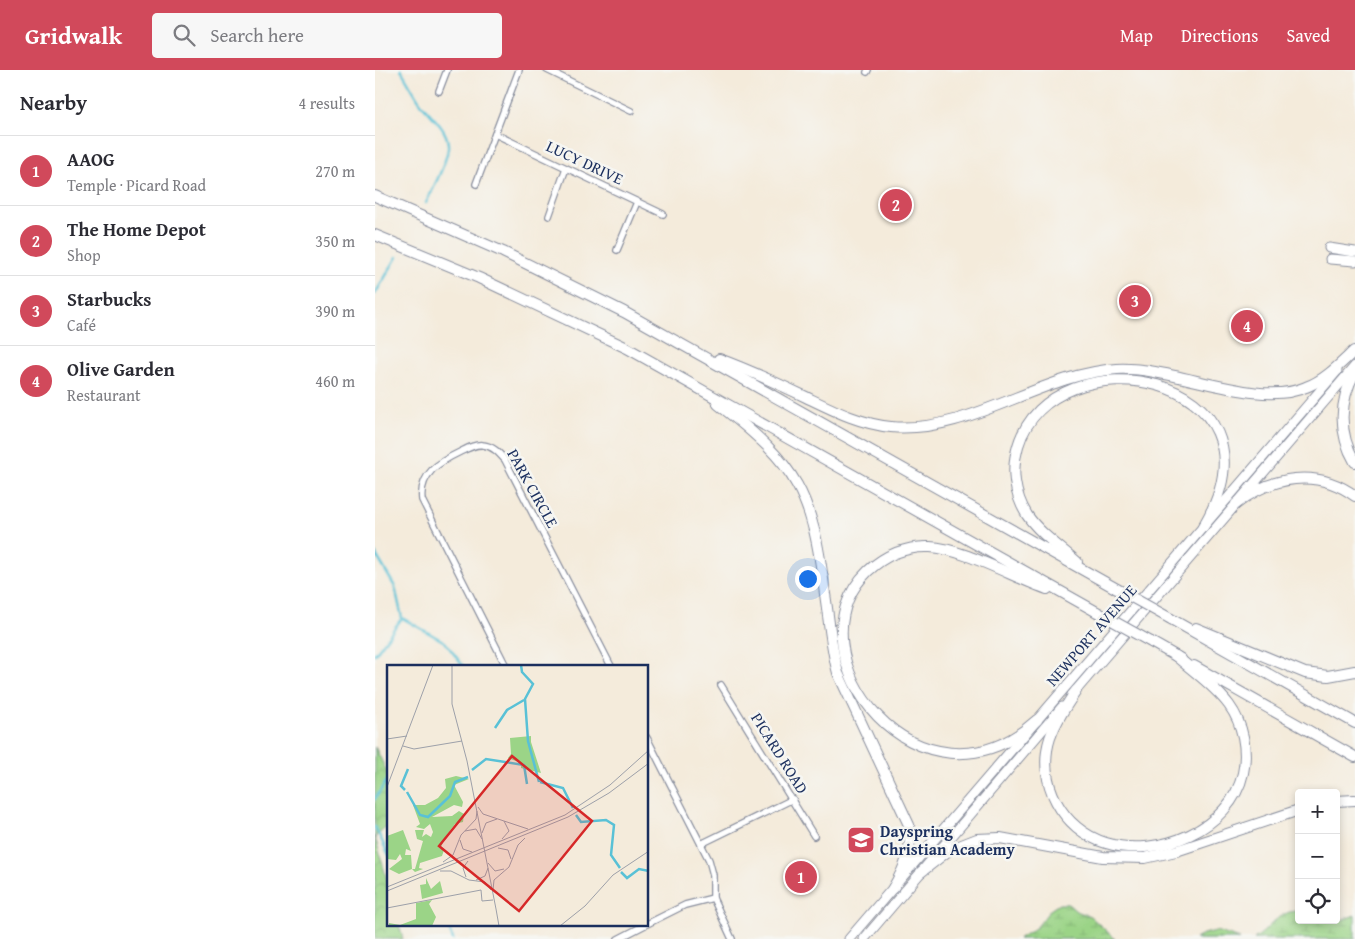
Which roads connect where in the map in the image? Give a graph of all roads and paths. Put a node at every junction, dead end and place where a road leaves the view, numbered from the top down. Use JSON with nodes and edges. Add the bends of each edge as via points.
{"nodes":[{"id":1,"x":447,"y":70,"type":"edge"},
{"id":2,"x":519,"y":70,"type":"edge"},
{"id":3,"x":547,"y":70,"type":"edge"},
{"id":4,"x":439,"y":90,"type":"dead end"},
{"id":5,"x":631,"y":112,"type":"dead end"},
{"id":6,"x":495,"y":134,"type":"junction"},
{"id":7,"x":566,"y":168,"type":"junction"},
{"id":8,"x":476,"y":184,"type":"dead end"},
{"id":9,"x":375,"y":196,"type":"edge"},
{"id":10,"x":637,"y":202,"type":"junction"},
{"id":11,"x":663,"y":214,"type":"dead end"},
{"id":12,"x":549,"y":216,"type":"dead end"},
{"id":13,"x":375,"y":235,"type":"edge"},
{"id":14,"x":1329,"y":248,"type":"dead end"},
{"id":15,"x":617,"y":250,"type":"dead end"},
{"id":16,"x":1355,"y":252,"type":"edge"},
{"id":17,"x":1330,"y":259,"type":"dead end"},
{"id":18,"x":1355,"y":261,"type":"edge"},
{"id":19,"x":686,"y":346,"type":"junction"},
{"id":20,"x":1355,"y":350,"type":"edge"},
{"id":21,"x":1355,"y":366,"type":"edge"},
{"id":22,"x":1355,"y":372,"type":"edge"},
{"id":23,"x":689,"y":382,"type":"junction"},
{"id":24,"x":1355,"y":462,"type":"edge"},
{"id":25,"x":1355,"y":496,"type":"edge"},
{"id":26,"x":1236,"y":504,"type":"junction"},
{"id":27,"x":1203,"y":527,"type":"junction"},
{"id":28,"x":1091,"y":574,"type":"junction"},
{"id":29,"x":1075,"y":600,"type":"junction"},
{"id":30,"x":1171,"y":619,"type":"junction"},
{"id":31,"x":1175,"y":656,"type":"junction"},
{"id":32,"x":505,"y":665,"type":"edge"},
{"id":33,"x":610,"y":665,"type":"edge"},
{"id":34,"x":1355,"y":671,"type":"edge"},
{"id":35,"x":721,"y":685,"type":"dead end"},
{"id":36,"x":1076,"y":691,"type":"junction"},
{"id":37,"x":1037,"y":720,"type":"junction"},
{"id":38,"x":1355,"y":723,"type":"edge"},
{"id":39,"x":649,"y":742,"type":"edge"},
{"id":40,"x":1355,"y":757,"type":"edge"},
{"id":41,"x":793,"y":799,"type":"junction"},
{"id":42,"x":1355,"y":800,"type":"edge"},
{"id":43,"x":1340,"y":801,"type":"edge"},
{"id":44,"x":1295,"y":811,"type":"edge"},
{"id":45,"x":814,"y":836,"type":"dead end"},
{"id":46,"x":701,"y":844,"type":"junction"},
{"id":47,"x":921,"y":872,"type":"junction"},
{"id":48,"x":893,"y":888,"type":"junction"},
{"id":49,"x":713,"y":898,"type":"junction"},
{"id":50,"x":649,"y":924,"type":"edge"},
{"id":51,"x":638,"y":927,"type":"edge"},
{"id":52,"x":618,"y":939,"type":"edge"},
{"id":53,"x":732,"y":939,"type":"edge"},
{"id":54,"x":849,"y":939,"type":"edge"},
{"id":55,"x":865,"y":939,"type":"edge"}],
"edges":[{"from":1,"to":4,"type":"street"},
{"from":2,"to":6,"type":"street"},
{"from":3,"to":5,"type":"street"},
{"from":6,"to":7,"type":"street","name":"LUCY DRIVE"},
{"from":6,"to":8,"type":"street"},
{"from":7,"to":10,"type":"street","name":"LUCY DRIVE"},
{"from":7,"to":12,"type":"street"},
{"from":9,"to":19,"type":"highway","via":[[527,264]]},
{"from":10,"to":11,"type":"street","name":"LUCY DRIVE"},
{"from":10,"to":15,"type":"street"},
{"from":13,"to":23,"type":"highway","via":[[554,312]]},
{"from":14,"to":16,"type":"main road"},
{"from":17,"to":18,"type":"main road"},
{"from":19,"to":20,"type":"highway","via":[[748,370],[857,420],[899,427],[943,422],[1073,377],[1117,369],[1151,371],[1259,393],[1283,394],[1312,385]]},
{"from":19,"to":28,"type":"highway"},
{"from":20,"to":27,"type":"main road","name":"NEWPORT AVENUE"},
{"from":21,"to":26,"type":"main road","name":"NEWPORT AVENUE"},
{"from":22,"to":24,"type":"highway","via":[[1345,394],[1342,414],[1346,441]]},
{"from":23,"to":29,"type":"highway"},
{"from":23,"to":48,"type":"highway","via":[[773,451],[796,482],[810,510],[818,540],[838,673],[909,825],[907,858]]},
{"from":25,"to":26,"type":"highway","via":[[1329,482],[1299,478],[1265,486]]},
{"from":26,"to":36,"type":"main road","name":"NEWPORT AVENUE"},
{"from":27,"to":28,"type":"highway","via":[[1219,492],[1223,459],[1215,428],[1195,402],[1168,387],[1133,380],[1101,382],[1065,392],[1042,407],[1027,425],[1016,453],[1015,482],[1031,520]]},
{"from":27,"to":37,"type":"main road","name":"NEWPORT AVENUE"},
{"from":28,"to":30,"type":"highway","bridge":true},
{"from":29,"to":31,"type":"highway","bridge":true},
{"from":29,"to":37,"type":"highway","via":[[953,551],[922,547],[900,551],[877,564],[858,582],[847,605],[843,642],[853,679],[873,712],[901,736],[937,751],[970,754],[1003,745]]},
{"from":30,"to":34,"type":"highway","via":[[1305,673],[1329,676]]},
{"from":30,"to":38,"type":"highway"},
{"from":31,"to":36,"type":"highway","via":[[1229,705],[1240,727],[1245,752],[1242,778],[1231,803],[1213,822],[1183,837],[1149,846],[1112,845],[1088,835],[1064,815],[1050,788],[1046,758],[1054,727]]},
{"from":31,"to":40,"type":"highway"},
{"from":32,"to":33,"type":"street","name":"PARK CIRCLE","via":[[422,500],[421,490],[431,470],[443,460],[474,446],[490,447],[505,460]]},
{"from":35,"to":41,"type":"street","name":"PICARD ROAD"},
{"from":36,"to":47,"type":"main road","name":"NEWPORT AVENUE"},
{"from":37,"to":48,"type":"main road","name":"NEWPORT AVENUE"},
{"from":39,"to":46,"type":"street"},
{"from":41,"to":45,"type":"street","name":"PICARD ROAD"},
{"from":41,"to":46,"type":"street"},
{"from":42,"to":43,"type":"highway"},
{"from":44,"to":47,"type":"highway","via":[[1176,851],[1145,858],[1103,856],[1000,838],[977,839],[949,850]]},
{"from":46,"to":49,"type":"street","via":[[711,867]]},
{"from":47,"to":55,"type":"main road","name":"NEWPORT AVENUE"},
{"from":48,"to":54,"type":"main road","name":"NEWPORT AVENUE"},
{"from":49,"to":50,"type":"street","via":[[690,903]]},
{"from":49,"to":53,"type":"street"},
{"from":51,"to":52,"type":"street"}]}
